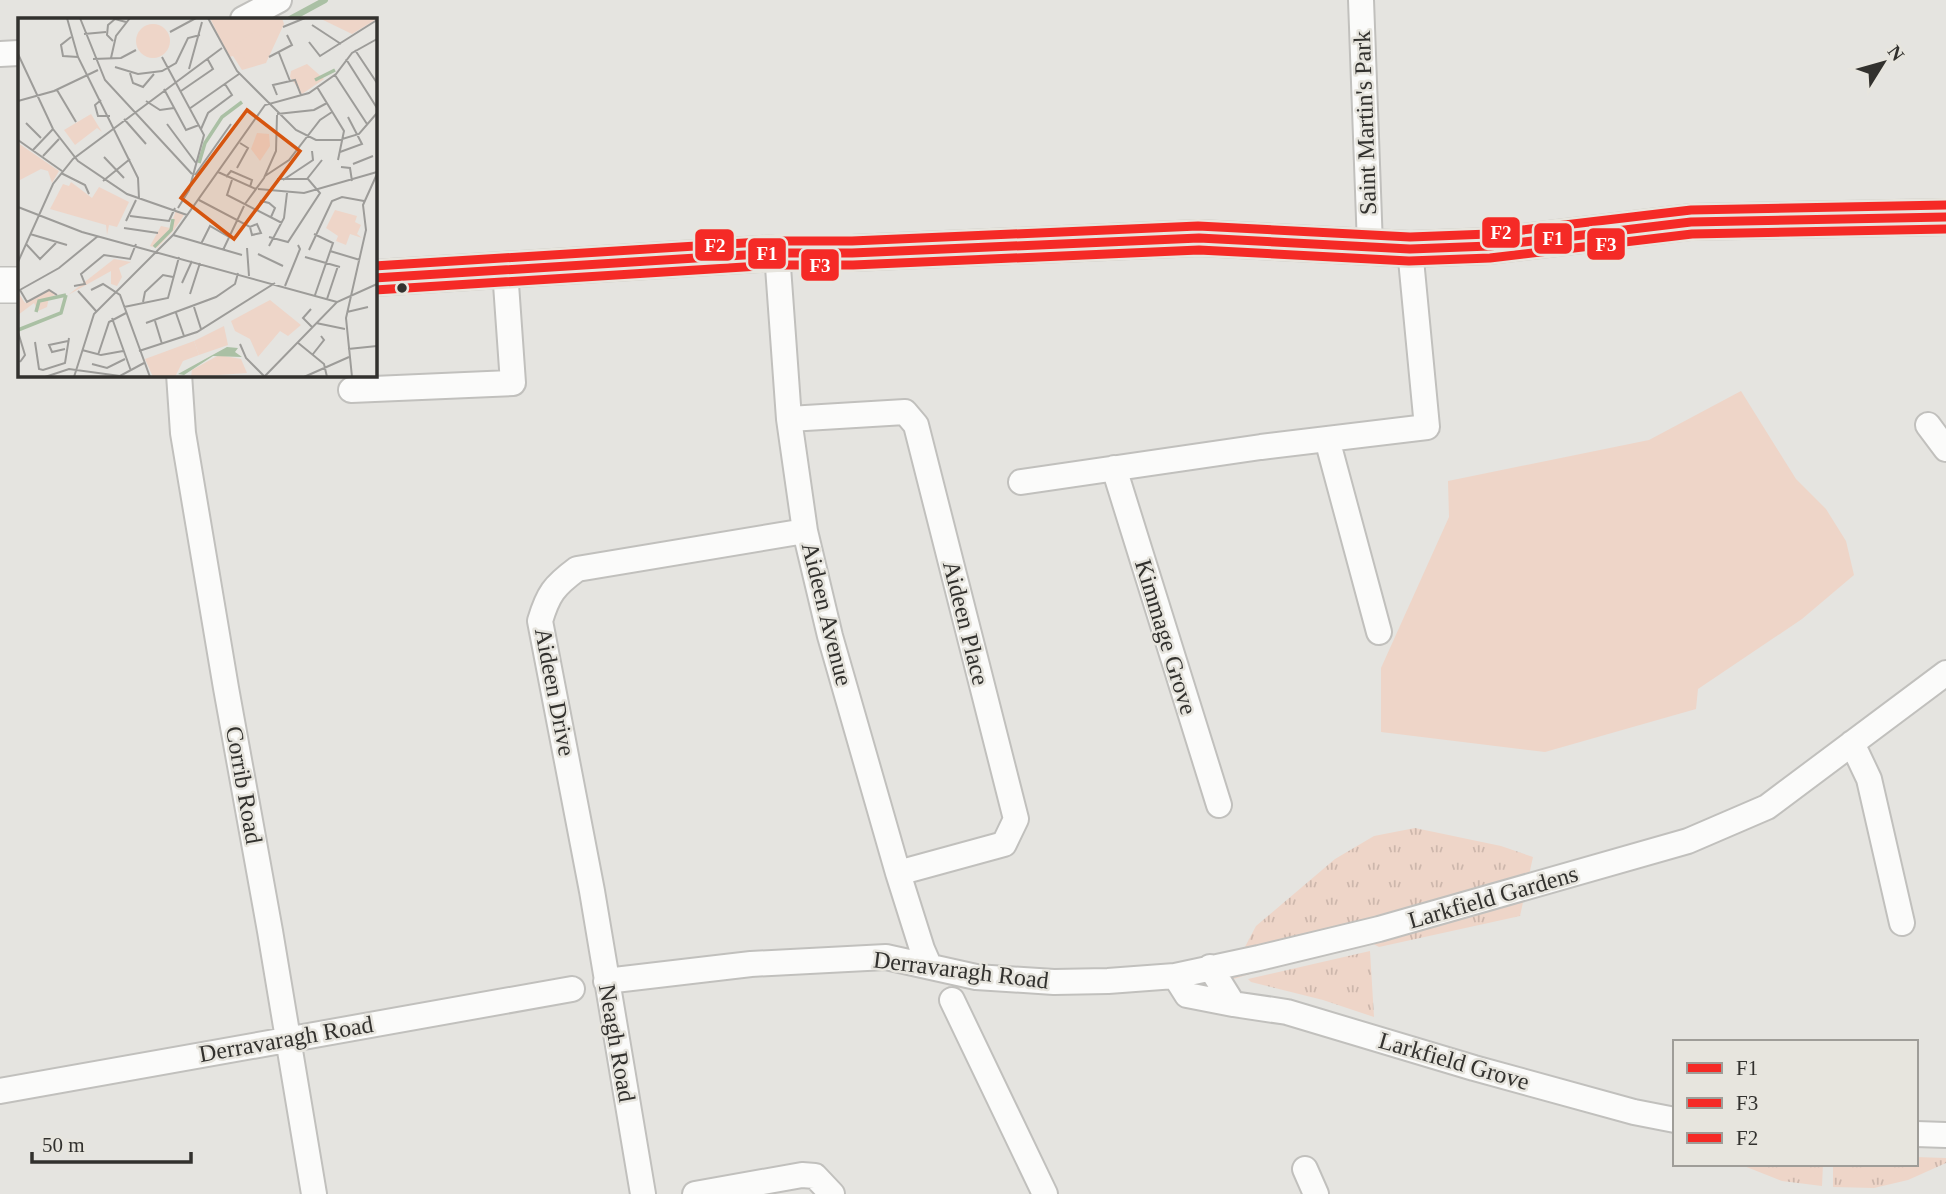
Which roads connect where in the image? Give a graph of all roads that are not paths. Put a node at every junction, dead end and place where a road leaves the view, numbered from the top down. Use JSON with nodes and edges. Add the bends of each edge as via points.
{"nodes":[{"id":1,"x":279,"y":0,"type":"edge"},
{"id":2,"x":1361,"y":0,"type":"edge"},
{"id":3,"x":245,"y":18,"type":"edge"},
{"id":4,"x":18,"y":53,"type":"edge"},
{"id":5,"x":0,"y":54,"type":"edge"},
{"id":6,"x":1946,"y":217,"type":"edge"},
{"id":7,"x":1370,"y":246,"type":"junction"},
{"id":8,"x":1410,"y":249,"type":"junction"},
{"id":9,"x":777,"y":253,"type":"junction"},
{"id":10,"x":505,"y":270,"type":"junction"},
{"id":11,"x":376,"y":278,"type":"edge"},
{"id":12,"x":0,"y":285,"type":"edge"},
{"id":13,"x":18,"y":285,"type":"edge"},
{"id":14,"x":179,"y":376,"type":"edge"},
{"id":15,"x":351,"y":390,"type":"dead end"},
{"id":16,"x":789,"y":419,"type":"junction"},
{"id":17,"x":1928,"y":425,"type":"dead end"},
{"id":18,"x":1327,"y":439,"type":"junction"},
{"id":19,"x":1946,"y":449,"type":"edge"},
{"id":20,"x":1114,"y":468,"type":"junction"},
{"id":21,"x":1021,"y":482,"type":"dead end"},
{"id":22,"x":806,"y":531,"type":"junction"},
{"id":23,"x":1378,"y":632,"type":"dead end"},
{"id":24,"x":1946,"y":673,"type":"edge"},
{"id":25,"x":1853,"y":743,"type":"junction"},
{"id":26,"x":1219,"y":805,"type":"dead end"},
{"id":27,"x":898,"y":873,"type":"junction"},
{"id":28,"x":592,"y":891,"type":"joint"},
{"id":29,"x":1902,"y":923,"type":"dead end"},
{"id":30,"x":929,"y":965,"type":"junction"},
{"id":31,"x":1210,"y":967,"type":"junction"},
{"id":32,"x":1175,"y":976,"type":"junction"},
{"id":33,"x":606,"y":981,"type":"junction"},
{"id":34,"x":1108,"y":981,"type":"joint"},
{"id":35,"x":572,"y":989,"type":"dead end"},
{"id":36,"x":952,"y":1000,"type":"dead end"},
{"id":37,"x":1233,"y":1004,"type":"junction"},
{"id":38,"x":287,"y":1038,"type":"junction"},
{"id":39,"x":0,"y":1091,"type":"edge"},
{"id":40,"x":1673,"y":1120,"type":"edge"},
{"id":41,"x":1918,"y":1134,"type":"edge"},
{"id":42,"x":1946,"y":1135,"type":"edge"},
{"id":43,"x":1305,"y":1169,"type":"dead end"},
{"id":44,"x":314,"y":1194,"type":"edge"},
{"id":45,"x":643,"y":1194,"type":"edge"},
{"id":46,"x":695,"y":1194,"type":"edge"},
{"id":47,"x":832,"y":1194,"type":"edge"},
{"id":48,"x":1045,"y":1194,"type":"edge"},
{"id":49,"x":1317,"y":1194,"type":"edge"}],
"edges":[{"from":1,"to":3,"type":"street"},
{"from":2,"to":7,"type":"street","name":"Saint Martin's Park"},
{"from":4,"to":5,"type":"street"},
{"from":6,"to":8,"type":"main road","via":[[1691,222],[1490,246]]},
{"from":7,"to":8,"type":"main road"},
{"from":7,"to":9,"type":"main road","via":[[1199,238]]},
{"from":8,"to":18,"type":"street","via":[[1427,427]]},
{"from":9,"to":10,"type":"main road"},
{"from":9,"to":16,"type":"street","name":"Aideen Avenue"},
{"from":10,"to":11,"type":"main road"},
{"from":10,"to":15,"type":"street","via":[[513,383]]},
{"from":12,"to":13,"type":"main road"},
{"from":14,"to":38,"type":"street","name":"Corrib Road","via":[[185,446]]},
{"from":16,"to":22,"type":"street","name":"Aideen Avenue"},
{"from":16,"to":27,"type":"street","name":"Aideen Place","via":[[905,412],[916,425],[1016,819],[1004,844]]},
{"from":17,"to":19,"type":"street"},
{"from":18,"to":20,"type":"street"},
{"from":18,"to":23,"type":"street"},
{"from":20,"to":21,"type":"street"},
{"from":20,"to":26,"type":"street","name":"Kimmage Grove"},
{"from":22,"to":27,"type":"street","name":"Aideen Avenue","via":[[830,636]]},
{"from":22,"to":28,"type":"street","name":"Aideen Drive","via":[[578,569],[555,585],[540,621]]},
{"from":24,"to":25,"type":"street","name":"Larkfield Gardens"},
{"from":25,"to":29,"type":"street","via":[[1869,779]]},
{"from":25,"to":31,"type":"street","name":"Larkfield Gardens","via":[[1767,807],[1688,841],[1376,930]]},
{"from":27,"to":30,"type":"street","name":"Aideen Avenue"},
{"from":28,"to":33,"type":"street","name":"Neagh Road"},
{"from":30,"to":33,"type":"street","name":"Derravaragh Road","via":[[886,957],[843,958]]},
{"from":30,"to":34,"type":"street","name":"Derravaragh Road","via":[[976,976]]},
{"from":31,"to":32,"type":"street","name":"Larkfield Gardens"},
{"from":31,"to":37,"type":"street"},
{"from":32,"to":34,"type":"street","name":"Larkfield Gardens"},
{"from":32,"to":37,"type":"street","name":"Larkfield Grove","via":[[1187,995]]},
{"from":33,"to":45,"type":"street","name":"Neagh Road"},
{"from":35,"to":38,"type":"street","name":"Derravaragh Road"},
{"from":36,"to":48,"type":"street"},
{"from":37,"to":40,"type":"street","name":"Larkfield Grove","via":[[1287,1012],[1474,1068]]},
{"from":38,"to":39,"type":"street","name":"Derravaragh Road"},
{"from":38,"to":44,"type":"street","name":"Corrib Road"},
{"from":41,"to":42,"type":"street"},
{"from":43,"to":49,"type":"street"},
{"from":46,"to":47,"type":"street","via":[[802,1175],[815,1176]]}]}
